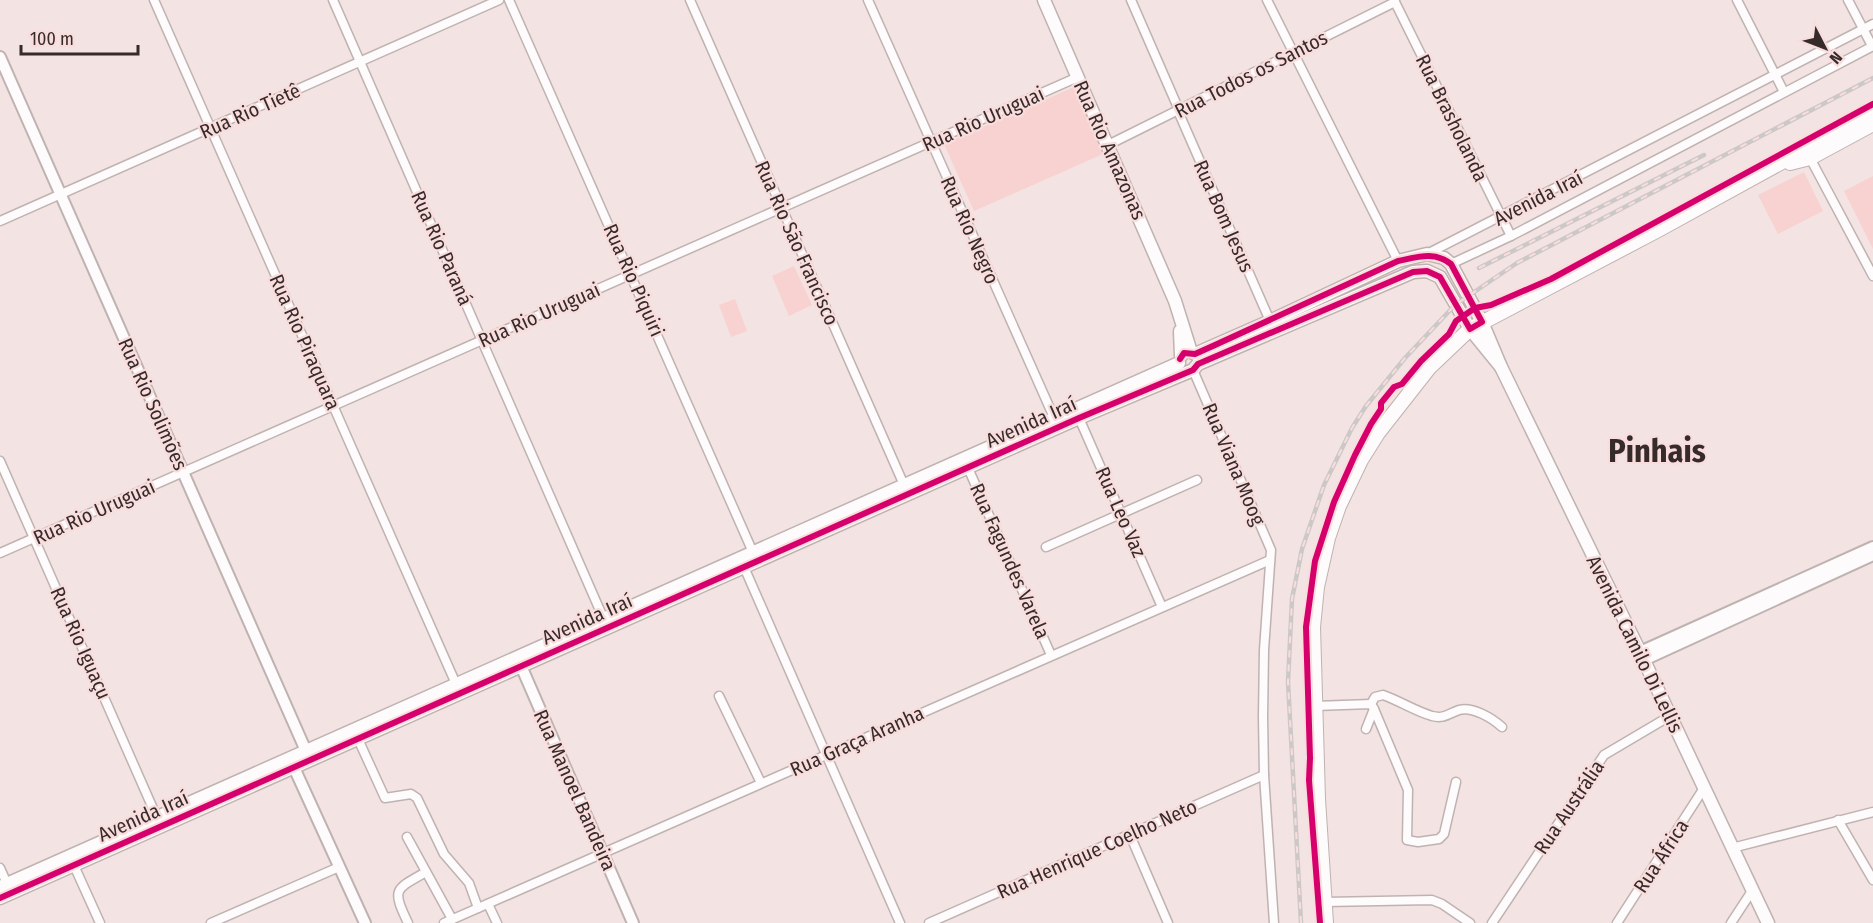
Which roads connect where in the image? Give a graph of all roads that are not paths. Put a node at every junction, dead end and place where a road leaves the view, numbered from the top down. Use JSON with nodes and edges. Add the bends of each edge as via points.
{"nodes":[{"id":1,"x":154,"y":0,"type":"edge"},
{"id":2,"x":333,"y":0,"type":"edge"},
{"id":3,"x":499,"y":0,"type":"edge"},
{"id":4,"x":509,"y":0,"type":"edge"},
{"id":5,"x":690,"y":0,"type":"edge"},
{"id":6,"x":868,"y":0,"type":"edge"},
{"id":7,"x":1044,"y":0,"type":"edge"},
{"id":8,"x":1131,"y":0,"type":"edge"},
{"id":9,"x":1267,"y":0,"type":"edge"},
{"id":10,"x":1737,"y":0,"type":"edge"},
{"id":11,"x":1848,"y":0,"type":"edge"},
{"id":12,"x":1394,"y":1,"type":"edge"},
{"id":13,"x":1873,"y":24,"type":"edge"},
{"id":14,"x":1863,"y":29,"type":"junction"},
{"id":15,"x":1873,"y":46,"type":"edge"},
{"id":16,"x":1294,"y":53,"type":"junction"},
{"id":17,"x":0,"y":57,"type":"edge"},
{"id":18,"x":360,"y":62,"type":"junction"},
{"id":19,"x":1774,"y":74,"type":"junction"},
{"id":20,"x":1078,"y":77,"type":"junction"},
{"id":21,"x":1784,"y":92,"type":"junction"},
{"id":22,"x":1178,"y":110,"type":"junction"},
{"id":23,"x":1873,"y":111,"type":"edge"},
{"id":24,"x":1873,"y":124,"type":"edge"},
{"id":25,"x":212,"y":129,"type":"junction"},
{"id":26,"x":931,"y":142,"type":"junction"},
{"id":27,"x":1108,"y":145,"type":"junction"},
{"id":28,"x":1810,"y":158,"type":"junction"},
{"id":29,"x":1774,"y":168,"type":"junction"},
{"id":30,"x":61,"y":195,"type":"junction"},
{"id":31,"x":781,"y":207,"type":"junction"},
{"id":32,"x":1502,"y":216,"type":"junction"},
{"id":33,"x":0,"y":221,"type":"edge"},
{"id":34,"x":1511,"y":236,"type":"junction"},
{"id":35,"x":1427,"y":254,"type":"junction"},
{"id":36,"x":1398,"y":261,"type":"junction"},
{"id":37,"x":1451,"y":264,"type":"junction"},
{"id":38,"x":631,"y":274,"type":"junction"},
{"id":39,"x":1873,"y":276,"type":"edge"},
{"id":40,"x":1440,"y":277,"type":"joint"},
{"id":41,"x":1175,"y":301,"type":"junction"},
{"id":42,"x":1270,"y":321,"type":"junction"},
{"id":43,"x":1482,"y":322,"type":"junction"},
{"id":44,"x":1470,"y":329,"type":"junction"},
{"id":45,"x":483,"y":340,"type":"junction"},
{"id":46,"x":1215,"y":345,"type":"junction"},
{"id":47,"x":1189,"y":361,"type":"junction"},
{"id":48,"x":1501,"y":367,"type":"junction"},
{"id":49,"x":333,"y":405,"type":"junction"},
{"id":50,"x":1079,"y":418,"type":"junction"},
{"id":51,"x":1057,"y":423,"type":"junction"},
{"id":52,"x":0,"y":461,"type":"edge"},
{"id":53,"x":968,"y":468,"type":"junction"},
{"id":54,"x":184,"y":472,"type":"junction"},
{"id":55,"x":1197,"y":480,"type":"dead end"},
{"id":56,"x":904,"y":485,"type":"junction"},
{"id":57,"x":888,"y":498,"type":"junction"},
{"id":58,"x":1121,"y":514,"type":"junction"},
{"id":59,"x":34,"y":538,"type":"junction"},
{"id":60,"x":1873,"y":547,"type":"edge"},
{"id":61,"x":1046,"y":548,"type":"dead end"},
{"id":62,"x":0,"y":553,"type":"edge"},
{"id":63,"x":1873,"y":555,"type":"edge"},
{"id":64,"x":755,"y":557,"type":"junction"},
{"id":65,"x":1270,"y":560,"type":"junction"},
{"id":66,"x":744,"y":567,"type":"junction"},
{"id":67,"x":1162,"y":607,"type":"junction"},
{"id":68,"x":627,"y":614,"type":"junction"},
{"id":69,"x":606,"y":623,"type":"junction"},
{"id":70,"x":1051,"y":656,"type":"junction"},
{"id":71,"x":1642,"y":656,"type":"junction"},
{"id":72,"x":519,"y":662,"type":"junction"},
{"id":73,"x":495,"y":672,"type":"junction"},
{"id":74,"x":456,"y":684,"type":"junction"},
{"id":75,"x":719,"y":696,"type":"dead end"},
{"id":76,"x":1315,"y":706,"type":"junction"},
{"id":77,"x":1372,"y":707,"type":"junction"},
{"id":78,"x":1670,"y":716,"type":"junction"},
{"id":79,"x":1502,"y":727,"type":"dead end"},
{"id":80,"x":1366,"y":729,"type":"dead end"},
{"id":81,"x":358,"y":739,"type":"junction"},
{"id":82,"x":306,"y":751,"type":"junction"},
{"id":83,"x":826,"y":754,"type":"junction"},
{"id":84,"x":292,"y":762,"type":"junction"},
{"id":85,"x":1264,"y":775,"type":"junction"},
{"id":86,"x":1456,"y":782,"type":"dead end"},
{"id":87,"x":761,"y":783,"type":"junction"},
{"id":88,"x":1704,"y":788,"type":"junction"},
{"id":89,"x":1873,"y":812,"type":"edge"},
{"id":90,"x":1838,"y":820,"type":"junction"},
{"id":91,"x":159,"y":822,"type":"junction"},
{"id":92,"x":1130,"y":835,"type":"junction"},
{"id":93,"x":407,"y":837,"type":"dead end"},
{"id":94,"x":1732,"y":848,"type":"junction"},
{"id":95,"x":603,"y":853,"type":"junction"},
{"id":96,"x":71,"y":860,"type":"junction"},
{"id":97,"x":0,"y":867,"type":"edge"},
{"id":98,"x":339,"y":867,"type":"junction"},
{"id":99,"x":426,"y":872,"type":"junction"},
{"id":100,"x":1873,"y":880,"type":"edge"},
{"id":101,"x":4,"y":890,"type":"edge"},
{"id":102,"x":1752,"y":891,"type":"junction"},
{"id":103,"x":1325,"y":902,"type":"junction"},
{"id":104,"x":488,"y":904,"type":"junction"},
{"id":105,"x":478,"y":908,"type":"junction"},
{"id":106,"x":448,"y":921,"type":"edge"},
{"id":107,"x":100,"y":923,"type":"edge"},
{"id":108,"x":211,"y":923,"type":"edge"},
{"id":109,"x":364,"y":923,"type":"edge"},
{"id":110,"x":408,"y":923,"type":"edge"},
{"id":111,"x":497,"y":923,"type":"edge"},
{"id":112,"x":633,"y":923,"type":"edge"},
{"id":113,"x":900,"y":923,"type":"edge"},
{"id":114,"x":929,"y":923,"type":"edge"},
{"id":115,"x":1168,"y":923,"type":"edge"},
{"id":116,"x":1274,"y":923,"type":"edge"},
{"id":117,"x":1326,"y":923,"type":"edge"},
{"id":118,"x":1470,"y":923,"type":"edge"},
{"id":119,"x":1492,"y":923,"type":"edge"},
{"id":120,"x":1617,"y":923,"type":"edge"},
{"id":121,"x":1731,"y":923,"type":"edge"},
{"id":122,"x":1768,"y":923,"type":"edge"}],
"edges":[{"from":1,"to":25,"type":"street","name":"Rua Rio Piraquara"},
{"from":2,"to":18,"type":"street","name":"Rua Rio Paraná"},
{"from":3,"to":18,"type":"street","name":"Rua Rio Tietê"},
{"from":4,"to":38,"type":"street","name":"Rua Rio Piquiri"},
{"from":5,"to":31,"type":"street","name":"Rua Rio São Francisco"},
{"from":6,"to":26,"type":"street","name":"Rua Rio Negro"},
{"from":7,"to":20,"type":"main road","name":"Rua Rio Amazonas"},
{"from":8,"to":22,"type":"street","name":"Rua Bom Jesus"},
{"from":9,"to":16,"type":"street"},
{"from":10,"to":19,"type":"street"},
{"from":11,"to":14,"type":"street"},
{"from":12,"to":16,"type":"street","name":"Rua Todos os Santos"},
{"from":12,"to":32,"type":"street","name":"Rua Brasholanda"},
{"from":13,"to":14,"type":"street","name":"Avenida Iraí"},
{"from":14,"to":15,"type":"street"},
{"from":14,"to":19,"type":"street","name":"Avenida Iraí"},
{"from":15,"to":21,"type":"street","name":"Avenida Iraí"},
{"from":16,"to":22,"type":"street","name":"Rua Todos os Santos"},
{"from":16,"to":36,"type":"street"},
{"from":17,"to":30,"type":"street","name":"Rua Rio Solimões"},
{"from":18,"to":25,"type":"street","name":"Rua Rio Tietê"},
{"from":18,"to":45,"type":"street","name":"Rua Rio Paraná"},
{"from":19,"to":21,"type":"street"},
{"from":19,"to":32,"type":"street","name":"Avenida Iraí"},
{"from":20,"to":26,"type":"street","name":"Rua Rio Uruguai"},
{"from":20,"to":27,"type":"main road","name":"Rua Rio Amazonas"},
{"from":21,"to":34,"type":"street","name":"Avenida Iraí"},
{"from":22,"to":27,"type":"street","name":"Rua Todos os Santos"},
{"from":22,"to":42,"type":"street","name":"Rua Bom Jesus"},
{"from":23,"to":29,"type":"main road"},
{"from":24,"to":28,"type":"main road"},
{"from":25,"to":30,"type":"street","name":"Rua Rio Tietê"},
{"from":25,"to":49,"type":"street","name":"Rua Rio Piraquara"},
{"from":26,"to":31,"type":"street","name":"Rua Rio Uruguai"},
{"from":26,"to":51,"type":"street","name":"Rua Rio Negro"},
{"from":27,"to":41,"type":"main road","name":"Rua Rio Amazonas"},
{"from":28,"to":29,"type":"main road"},
{"from":28,"to":39,"type":"street"},
{"from":29,"to":43,"type":"main road"},
{"from":30,"to":33,"type":"street","name":"Rua Rio Tietê"},
{"from":30,"to":54,"type":"street","name":"Rua Rio Solimões"},
{"from":31,"to":38,"type":"street","name":"Rua Rio Uruguai"},
{"from":31,"to":56,"type":"street","name":"Rua Rio São Francisco"},
{"from":32,"to":34,"type":"street","name":"Rua Brasholanda"},
{"from":32,"to":35,"type":"street","name":"Avenida Iraí"},
{"from":34,"to":37,"type":"street","name":"Avenida Iraí"},
{"from":35,"to":36,"type":"main road","name":"Avenida Iraí"},
{"from":35,"to":37,"type":"main road"},
{"from":36,"to":42,"type":"main road","name":"Avenida Iraí"},
{"from":37,"to":43,"type":"main road","name":"Avenida Camilo Di Lellis"},
{"from":38,"to":45,"type":"street","name":"Rua Rio Uruguai"},
{"from":38,"to":64,"type":"street","name":"Rua Rio Piquiri"},
{"from":40,"to":44,"type":"main road","name":"Avenida Camilo Di Lellis"},
{"from":40,"to":47,"type":"main road","name":"Avenida Iraí","via":[[1427,271],[1413,272]]},
{"from":41,"to":46,"type":"main road","via":[[1193,336],[1199,342]]},
{"from":41,"to":47,"type":"main road","name":"Rua Rio Amazonas"},
{"from":42,"to":46,"type":"main road","name":"Avenida Iraí"},
{"from":43,"to":44,"type":"main road"},
{"from":43,"to":48,"type":"main road","name":"Avenida Camilo Di Lellis"},
{"from":44,"to":48,"type":"main road","name":"Avenida Camilo Di Lellis"},
{"from":44,"to":76,"type":"main road","via":[[1398,405],[1361,460],[1339,506],[1317,587],[1313,627]]},
{"from":45,"to":49,"type":"street","name":"Rua Rio Uruguai"},
{"from":45,"to":69,"type":"street","name":"Rua Rio Paraná"},
{"from":46,"to":47,"type":"main road","name":"Avenida Iraí"},
{"from":47,"to":50,"type":"main road","name":"Avenida Iraí"},
{"from":47,"to":51,"type":"main road","name":"Avenida Iraí"},
{"from":47,"to":65,"type":"street","name":"Rua Viana Moog","via":[[1271,550]]},
{"from":48,"to":71,"type":"main road","name":"Avenida Camilo Di Lellis"},
{"from":49,"to":54,"type":"street","name":"Rua Rio Uruguai"},
{"from":49,"to":74,"type":"street","name":"Rua Rio Piraquara"},
{"from":50,"to":51,"type":"main road","name":"Avenida Iraí"},
{"from":50,"to":58,"type":"street","name":"Rua Leo Vaz"},
{"from":51,"to":53,"type":"main road","name":"Avenida Iraí"},
{"from":51,"to":56,"type":"main road","name":"Avenida Iraí"},
{"from":52,"to":59,"type":"street","name":"Rua Rio Iguaçu"},
{"from":53,"to":57,"type":"main road","name":"Avenida Iraí"},
{"from":53,"to":70,"type":"street","name":"Rua Fagundes Varela"},
{"from":54,"to":59,"type":"street","name":"Rua Rio Uruguai"},
{"from":54,"to":82,"type":"street","name":"Rua Rio Solimões"},
{"from":55,"to":58,"type":"street"},
{"from":56,"to":57,"type":"main road","name":"Avenida Iraí"},
{"from":57,"to":64,"type":"main road","name":"Avenida Iraí"},
{"from":58,"to":61,"type":"street"},
{"from":58,"to":67,"type":"street","name":"Rua Leo Vaz"},
{"from":59,"to":62,"type":"street","name":"Rua Rio Uruguai"},
{"from":59,"to":91,"type":"street","name":"Rua Rio Iguaçu"},
{"from":60,"to":71,"type":"street"},
{"from":63,"to":71,"type":"street"},
{"from":64,"to":66,"type":"main road","name":"Avenida Iraí"},
{"from":64,"to":68,"type":"main road","name":"Avenida Iraí"},
{"from":65,"to":67,"type":"street","name":"Rua Graça Aranha"},
{"from":65,"to":85,"type":"street","name":"Rua Viana Moog","via":[[1264,651]]},
{"from":66,"to":68,"type":"main road","name":"Avenida Iraí"},
{"from":66,"to":83,"type":"street"},
{"from":67,"to":70,"type":"street","name":"Rua Graça Aranha"},
{"from":68,"to":69,"type":"main road","name":"Avenida Iraí"},
{"from":69,"to":72,"type":"main road","name":"Avenida Iraí"},
{"from":70,"to":83,"type":"street","name":"Rua Graça Aranha"},
{"from":71,"to":78,"type":"main road","name":"Avenida Camilo Di Lellis"},
{"from":72,"to":73,"type":"main road","name":"Avenida Iraí"},
{"from":72,"to":95,"type":"street","name":"Rua Manoel Bandeira"},
{"from":73,"to":74,"type":"main road","name":"Avenida Iraí"},
{"from":73,"to":81,"type":"main road","name":"Avenida Iraí"},
{"from":74,"to":82,"type":"main road","name":"Avenida Iraí"},
{"from":75,"to":87,"type":"street"},
{"from":76,"to":77,"type":"street"},
{"from":76,"to":103,"type":"main road"},
{"from":77,"to":79,"type":"street","via":[[1375,697],[1383,695],[1433,716],[1449,716],[1460,710],[1477,712]]},
{"from":77,"to":80,"type":"street"},
{"from":77,"to":86,"type":"street","via":[[1395,771],[1408,790],[1407,840],[1439,839],[1444,834]]},
{"from":78,"to":88,"type":"main road","name":"Avenida Camilo Di Lellis"},
{"from":78,"to":119,"type":"street","name":"Rua Austrália","via":[[1604,755]]},
{"from":81,"to":84,"type":"main road","name":"Avenida Iraí"},
{"from":81,"to":105,"type":"street","via":[[385,798],[411,794],[417,798],[444,854],[469,884]]},
{"from":82,"to":84,"type":"main road","name":"Avenida Iraí"},
{"from":83,"to":87,"type":"street","name":"Rua Graça Aranha"},
{"from":83,"to":113,"type":"street"},
{"from":84,"to":91,"type":"main road","name":"Avenida Iraí"},
{"from":84,"to":98,"type":"street"},
{"from":85,"to":92,"type":"street","name":"Rua Henrique Coelho Neto"},
{"from":85,"to":116,"type":"street","name":"Rua Viana Moog"},
{"from":87,"to":95,"type":"street","name":"Rua Graça Aranha"},
{"from":88,"to":94,"type":"main road","name":"Avenida Camilo Di Lellis"},
{"from":88,"to":120,"type":"street","name":"Rua África"},
{"from":89,"to":90,"type":"street"},
{"from":90,"to":94,"type":"street"},
{"from":90,"to":100,"type":"street"},
{"from":91,"to":96,"type":"main road","name":"Avenida Iraí"},
{"from":92,"to":114,"type":"street","name":"Rua Henrique Coelho Neto"},
{"from":92,"to":115,"type":"street"},
{"from":93,"to":99,"type":"street"},
{"from":94,"to":102,"type":"main road","name":"Avenida Camilo Di Lellis"},
{"from":95,"to":104,"type":"street","name":"Rua Graça Aranha"},
{"from":95,"to":112,"type":"street","name":"Rua Manoel Bandeira"},
{"from":96,"to":101,"type":"main road","name":"Avenida Iraí"},
{"from":96,"to":107,"type":"street"},
{"from":97,"to":101,"type":"street"},
{"from":98,"to":108,"type":"street"},
{"from":98,"to":109,"type":"street"},
{"from":99,"to":106,"type":"street"},
{"from":99,"to":110,"type":"street","via":[[398,891],[397,899]]},
{"from":102,"to":121,"type":"street"},
{"from":102,"to":122,"type":"main road","name":"Avenida Camilo Di Lellis"},
{"from":103,"to":117,"type":"main road"},
{"from":103,"to":118,"type":"street","via":[[1431,900]]},
{"from":104,"to":105,"type":"street","name":"Rua Graça Aranha"},
{"from":104,"to":111,"type":"street"},
{"from":105,"to":106,"type":"street","name":"Rua Graça Aranha"}]}
